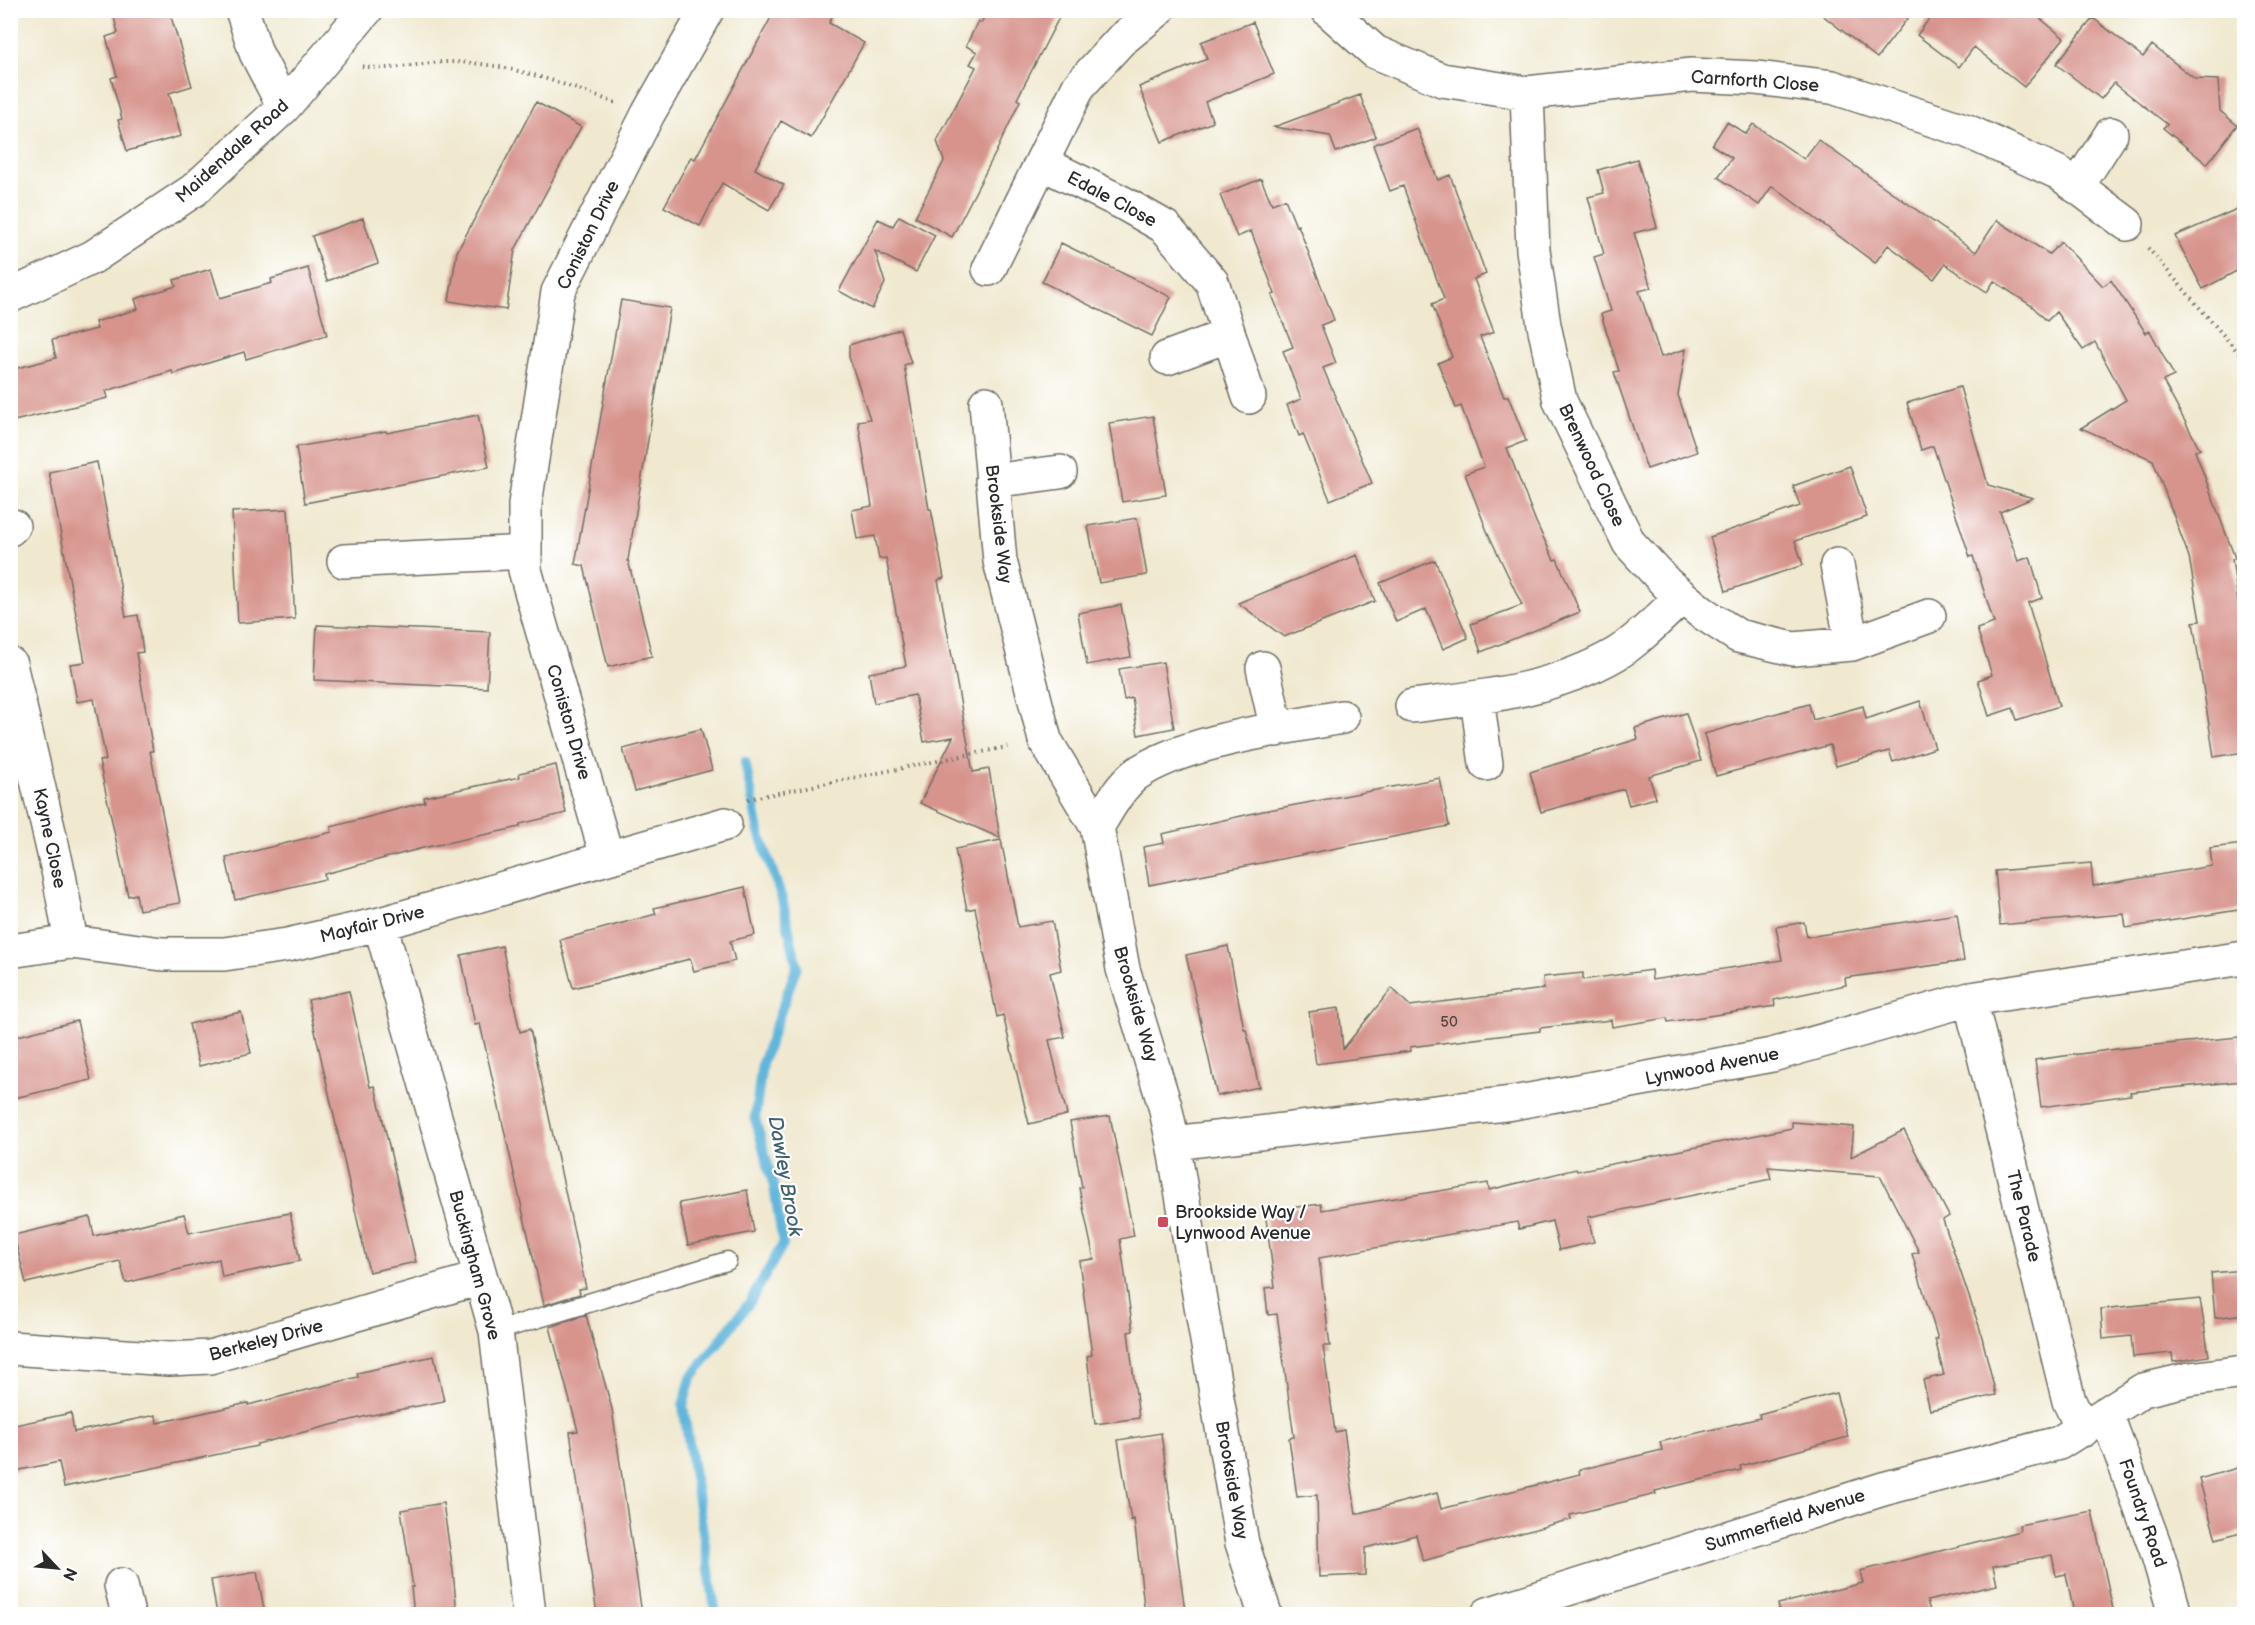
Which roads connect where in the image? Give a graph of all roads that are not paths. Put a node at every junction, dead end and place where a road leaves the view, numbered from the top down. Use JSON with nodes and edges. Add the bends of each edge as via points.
{"nodes":[{"id":1,"x":242,"y":10,"type":"edge"},
{"id":2,"x":366,"y":10,"type":"edge"},
{"id":3,"x":707,"y":10,"type":"edge"},
{"id":4,"x":1158,"y":10,"type":"edge"},
{"id":5,"x":1328,"y":10,"type":"edge"},
{"id":6,"x":1527,"y":93,"type":"junction"},
{"id":7,"x":284,"y":107,"type":"junction"},
{"id":8,"x":2111,"y":134,"type":"dead end"},
{"id":9,"x":1042,"y":163,"type":"junction"},
{"id":10,"x":2077,"y":187,"type":"junction"},
{"id":11,"x":2127,"y":224,"type":"road end"},
{"id":12,"x":989,"y":269,"type":"dead end"},
{"id":13,"x":10,"y":296,"type":"edge"},
{"id":14,"x":1229,"y":335,"type":"junction"},
{"id":15,"x":1167,"y":358,"type":"dead end"},
{"id":16,"x":1249,"y":397,"type":"dead end"},
{"id":17,"x":986,"y":404,"type":"dead end"},
{"id":18,"x":1060,"y":472,"type":"dead end"},
{"id":19,"x":992,"y":481,"type":"junction"},
{"id":20,"x":525,"y":552,"type":"junction"},
{"id":21,"x":344,"y":561,"type":"dead end"},
{"id":22,"x":1837,"y":565,"type":"dead end"},
{"id":23,"x":1683,"y":597,"type":"junction"},
{"id":24,"x":1929,"y":616,"type":"dead end"},
{"id":25,"x":1852,"y":644,"type":"junction"},
{"id":26,"x":10,"y":664,"type":"edge"},
{"id":27,"x":1263,"y":668,"type":"dead end"},
{"id":28,"x":1477,"y":698,"type":"junction"},
{"id":29,"x":1412,"y":706,"type":"dead end"},
{"id":30,"x":1342,"y":717,"type":"dead end"},
{"id":31,"x":1276,"y":730,"type":"junction"},
{"id":32,"x":1486,"y":764,"type":"dead end"},
{"id":33,"x":735,"y":812,"type":"road end"},
{"id":34,"x":1097,"y":827,"type":"junction"},
{"id":35,"x":607,"y":857,"type":"junction"},
{"id":36,"x":380,"y":924,"type":"junction"},
{"id":37,"x":70,"y":942,"type":"junction"},
{"id":38,"x":10,"y":951,"type":"edge"},
{"id":39,"x":2244,"y":958,"type":"edge"},
{"id":40,"x":1970,"y":999,"type":"junction"},
{"id":41,"x":1173,"y":1143,"type":"junction"},
{"id":42,"x":727,"y":1261,"type":"dead end"},
{"id":43,"x":480,"y":1278,"type":"junction"},
{"id":44,"x":496,"y":1331,"type":"junction"},
{"id":45,"x":10,"y":1348,"type":"edge"},
{"id":46,"x":2244,"y":1372,"type":"edge"},
{"id":47,"x":2095,"y":1421,"type":"junction"},
{"id":48,"x":529,"y":1614,"type":"edge"},
{"id":49,"x":1265,"y":1614,"type":"edge"},
{"id":50,"x":1488,"y":1614,"type":"edge"},
{"id":51,"x":2175,"y":1614,"type":"edge"}],
"edges":[{"from":1,"to":7,"type":"street","via":[[256,53]]},
{"from":2,"to":7,"type":"street","name":"Maidendale Road"},
{"from":3,"to":20,"type":"street","name":"Coniston Drive","via":[[648,114],[558,292],[525,504]]},
{"from":4,"to":9,"type":"street","via":[[1120,41],[1079,86]]},
{"from":5,"to":6,"type":"street","name":"Carnforth Close","via":[[1375,52],[1442,80]]},
{"from":6,"to":10,"type":"street","name":"Carnforth Close","via":[[1692,75],[1832,87],[1967,131],[2059,173]]},
{"from":6,"to":23,"type":"street","name":"Brenwood Close","via":[[1533,250],[1560,401],[1629,543]]},
{"from":7,"to":13,"type":"street","name":"Maidendale Road","via":[[194,190],[93,257]]},
{"from":8,"to":10,"type":"street"},
{"from":9,"to":12,"type":"street"},
{"from":9,"to":14,"type":"street","name":"Edale Close","via":[[1165,227],[1212,282]]},
{"from":10,"to":11,"type":"street","name":"Carnforth Close"},
{"from":14,"to":15,"type":"street"},
{"from":14,"to":16,"type":"street","name":"Edale Close"},
{"from":17,"to":19,"type":"street","name":"Brookside Way"},
{"from":18,"to":19,"type":"street"},
{"from":19,"to":34,"type":"street","name":"Brookside Way","via":[[1000,561],[1045,740]]},
{"from":20,"to":21,"type":"street"},
{"from":20,"to":35,"type":"street","name":"Coniston Drive","via":[[525,570]]},
{"from":22,"to":25,"type":"street"},
{"from":23,"to":25,"type":"street","name":"Brenwood Close","via":[[1738,636],[1792,649]]},
{"from":23,"to":28,"type":"street","via":[[1618,653],[1552,683]]},
{"from":24,"to":25,"type":"street","name":"Brenwood Close"},
{"from":26,"to":37,"type":"street","name":"Kayne Close","via":[[59,875]]},
{"from":27,"to":31,"type":"street"},
{"from":28,"to":29,"type":"street"},
{"from":28,"to":32,"type":"street"},
{"from":30,"to":31,"type":"street"},
{"from":31,"to":34,"type":"street","via":[[1214,743],[1156,763],[1134,776],[1115,797]]},
{"from":33,"to":35,"type":"street","name":"Mayfair Drive"},
{"from":34,"to":41,"type":"street","name":"Brookside Way","via":[[1123,969]]},
{"from":35,"to":36,"type":"street","name":"Mayfair Drive"},
{"from":36,"to":37,"type":"street","name":"Mayfair Drive","via":[[287,945],[224,954],[162,954]]},
{"from":36,"to":43,"type":"street","name":"Buckingham Grove"},
{"from":37,"to":38,"type":"street","name":"Mayfair Drive"},
{"from":39,"to":40,"type":"street","name":"Lynwood Avenue"},
{"from":40,"to":41,"type":"street","name":"Lynwood Avenue","via":[[1772,1056],[1524,1101]]},
{"from":40,"to":47,"type":"street","name":"The Parade","via":[[2069,1401]]},
{"from":41,"to":49,"type":"street","name":"Brookside Way","via":[[1242,1543]]},
{"from":42,"to":44,"type":"lane"},
{"from":43,"to":44,"type":"street","name":"Buckingham Grove"},
{"from":43,"to":45,"type":"street","name":"Berkeley Drive","via":[[210,1358],[169,1359]]},
{"from":44,"to":48,"type":"street","name":"Buckingham Grove"},
{"from":46,"to":47,"type":"street","via":[[2143,1390]]},
{"from":47,"to":50,"type":"street","name":"Summerfield Avenue","via":[[2060,1443],[1883,1489]]},
{"from":47,"to":51,"type":"street","name":"Foundry Road","via":[[2157,1552]]}]}
